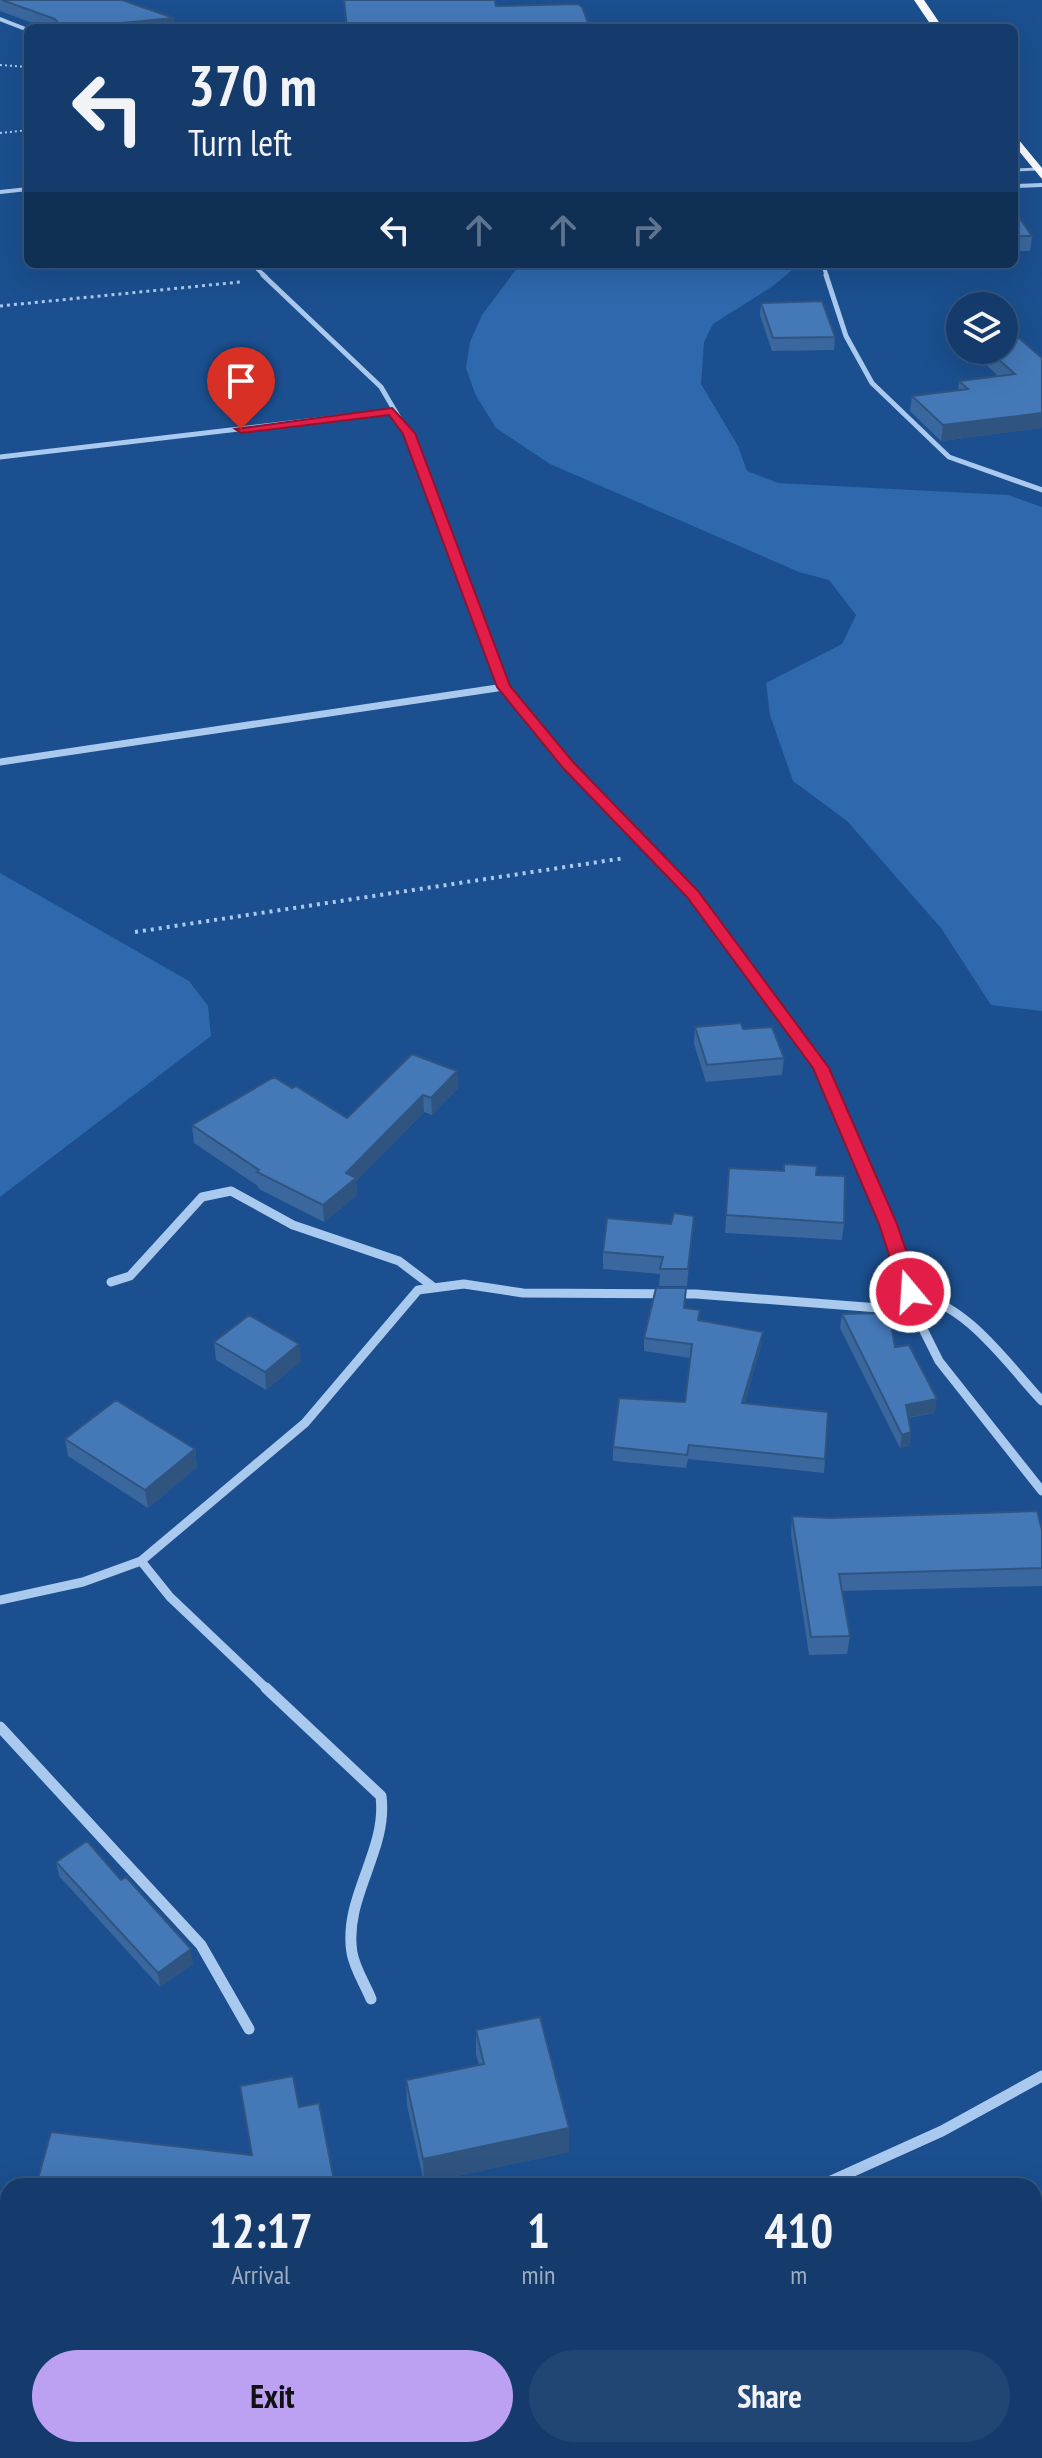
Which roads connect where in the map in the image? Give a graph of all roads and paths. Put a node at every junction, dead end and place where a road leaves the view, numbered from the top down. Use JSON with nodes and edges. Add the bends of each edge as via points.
{"nodes":[{"id":1,"x":919,"y":0,"type":"edge"},
{"id":2,"x":0,"y":19,"type":"edge"},
{"id":3,"x":935,"y":24,"type":"edge"},
{"id":4,"x":24,"y":28,"type":"edge"},
{"id":5,"x":0,"y":65,"type":"edge"},
{"id":6,"x":24,"y":67,"type":"edge"},
{"id":7,"x":24,"y":130,"type":"edge"},
{"id":8,"x":0,"y":133,"type":"edge"},
{"id":9,"x":1018,"y":143,"type":"edge"},
{"id":10,"x":1018,"y":170,"type":"edge"},
{"id":11,"x":1039,"y":172,"type":"edge"},
{"id":12,"x":1042,"y":185,"type":"edge"},
{"id":13,"x":1018,"y":186,"type":"edge"},
{"id":14,"x":24,"y":189,"type":"edge"},
{"id":15,"x":0,"y":192,"type":"edge"},
{"id":16,"x":257,"y":268,"type":"edge"},
{"id":17,"x":824,"y":268,"type":"edge"},
{"id":18,"x":269,"y":279,"type":"junction"},
{"id":19,"x":0,"y":306,"type":"edge"},
{"id":20,"x":392,"y":411,"type":"junction"},
{"id":21,"x":0,"y":457,"type":"edge"},
{"id":22,"x":1042,"y":490,"type":"edge"},
{"id":23,"x":504,"y":687,"type":"junction"},
{"id":24,"x":0,"y":762,"type":"edge"},
{"id":25,"x":653,"y":854,"type":"junction"},
{"id":26,"x":135,"y":932,"type":"dead end"},
{"id":27,"x":111,"y":1282,"type":"dead end"},
{"id":28,"x":432,"y":1286,"type":"junction"},
{"id":29,"x":910,"y":1292,"type":"junction"},
{"id":30,"x":918,"y":1311,"type":"junction"},
{"id":31,"x":1042,"y":1401,"type":"edge"},
{"id":32,"x":1042,"y":1491,"type":"edge"},
{"id":33,"x":141,"y":1561,"type":"junction"},
{"id":34,"x":0,"y":1600,"type":"edge"},
{"id":35,"x":0,"y":1727,"type":"edge"},
{"id":36,"x":371,"y":1999,"type":"dead end"},
{"id":37,"x":249,"y":2029,"type":"dead end"},
{"id":38,"x":1042,"y":2076,"type":"edge"},
{"id":39,"x":838,"y":2178,"type":"edge"}],
"edges":[{"from":1,"to":3,"type":"highway"},
{"from":2,"to":4,"type":"street"},
{"from":5,"to":6,"type":"path"},
{"from":7,"to":8,"type":"path"},
{"from":9,"to":11,"type":"highway"},
{"from":10,"to":11,"type":"lane"},
{"from":12,"to":13,"type":"street"},
{"from":14,"to":15,"type":"street"},
{"from":16,"to":18,"type":"street"},
{"from":17,"to":22,"type":"street","via":[[846,336],[872,383],[949,457]]},
{"from":18,"to":19,"type":"path"},
{"from":18,"to":20,"type":"street","via":[[381,387]]},
{"from":20,"to":21,"type":"street"},
{"from":20,"to":23,"type":"street","via":[[416,447]]},
{"from":23,"to":24,"type":"street"},
{"from":23,"to":25,"type":"street","via":[[568,765]]},
{"from":25,"to":26,"type":"path"},
{"from":25,"to":29,"type":"street","via":[[720,928],[821,1068],[888,1224]]},
{"from":27,"to":28,"type":"street","via":[[130,1276],[202,1197],[231,1191],[293,1225],[399,1261]]},
{"from":28,"to":30,"type":"street","via":[[464,1284],[523,1293],[696,1294]]},
{"from":28,"to":33,"type":"street","via":[[407,1300],[305,1423]]},
{"from":29,"to":30,"type":"street"},
{"from":29,"to":31,"type":"street","via":[[940,1299],[986,1338]]},
{"from":30,"to":32,"type":"street","via":[[939,1361]]},
{"from":33,"to":34,"type":"street","via":[[96,1578]]},
{"from":33,"to":36,"type":"street","via":[[170,1597],[381,1796],[386,1813],[351,1921],[352,1953]]},
{"from":35,"to":37,"type":"street","via":[[201,1945]]},
{"from":38,"to":39,"type":"street","via":[[942,2131]]}]}
